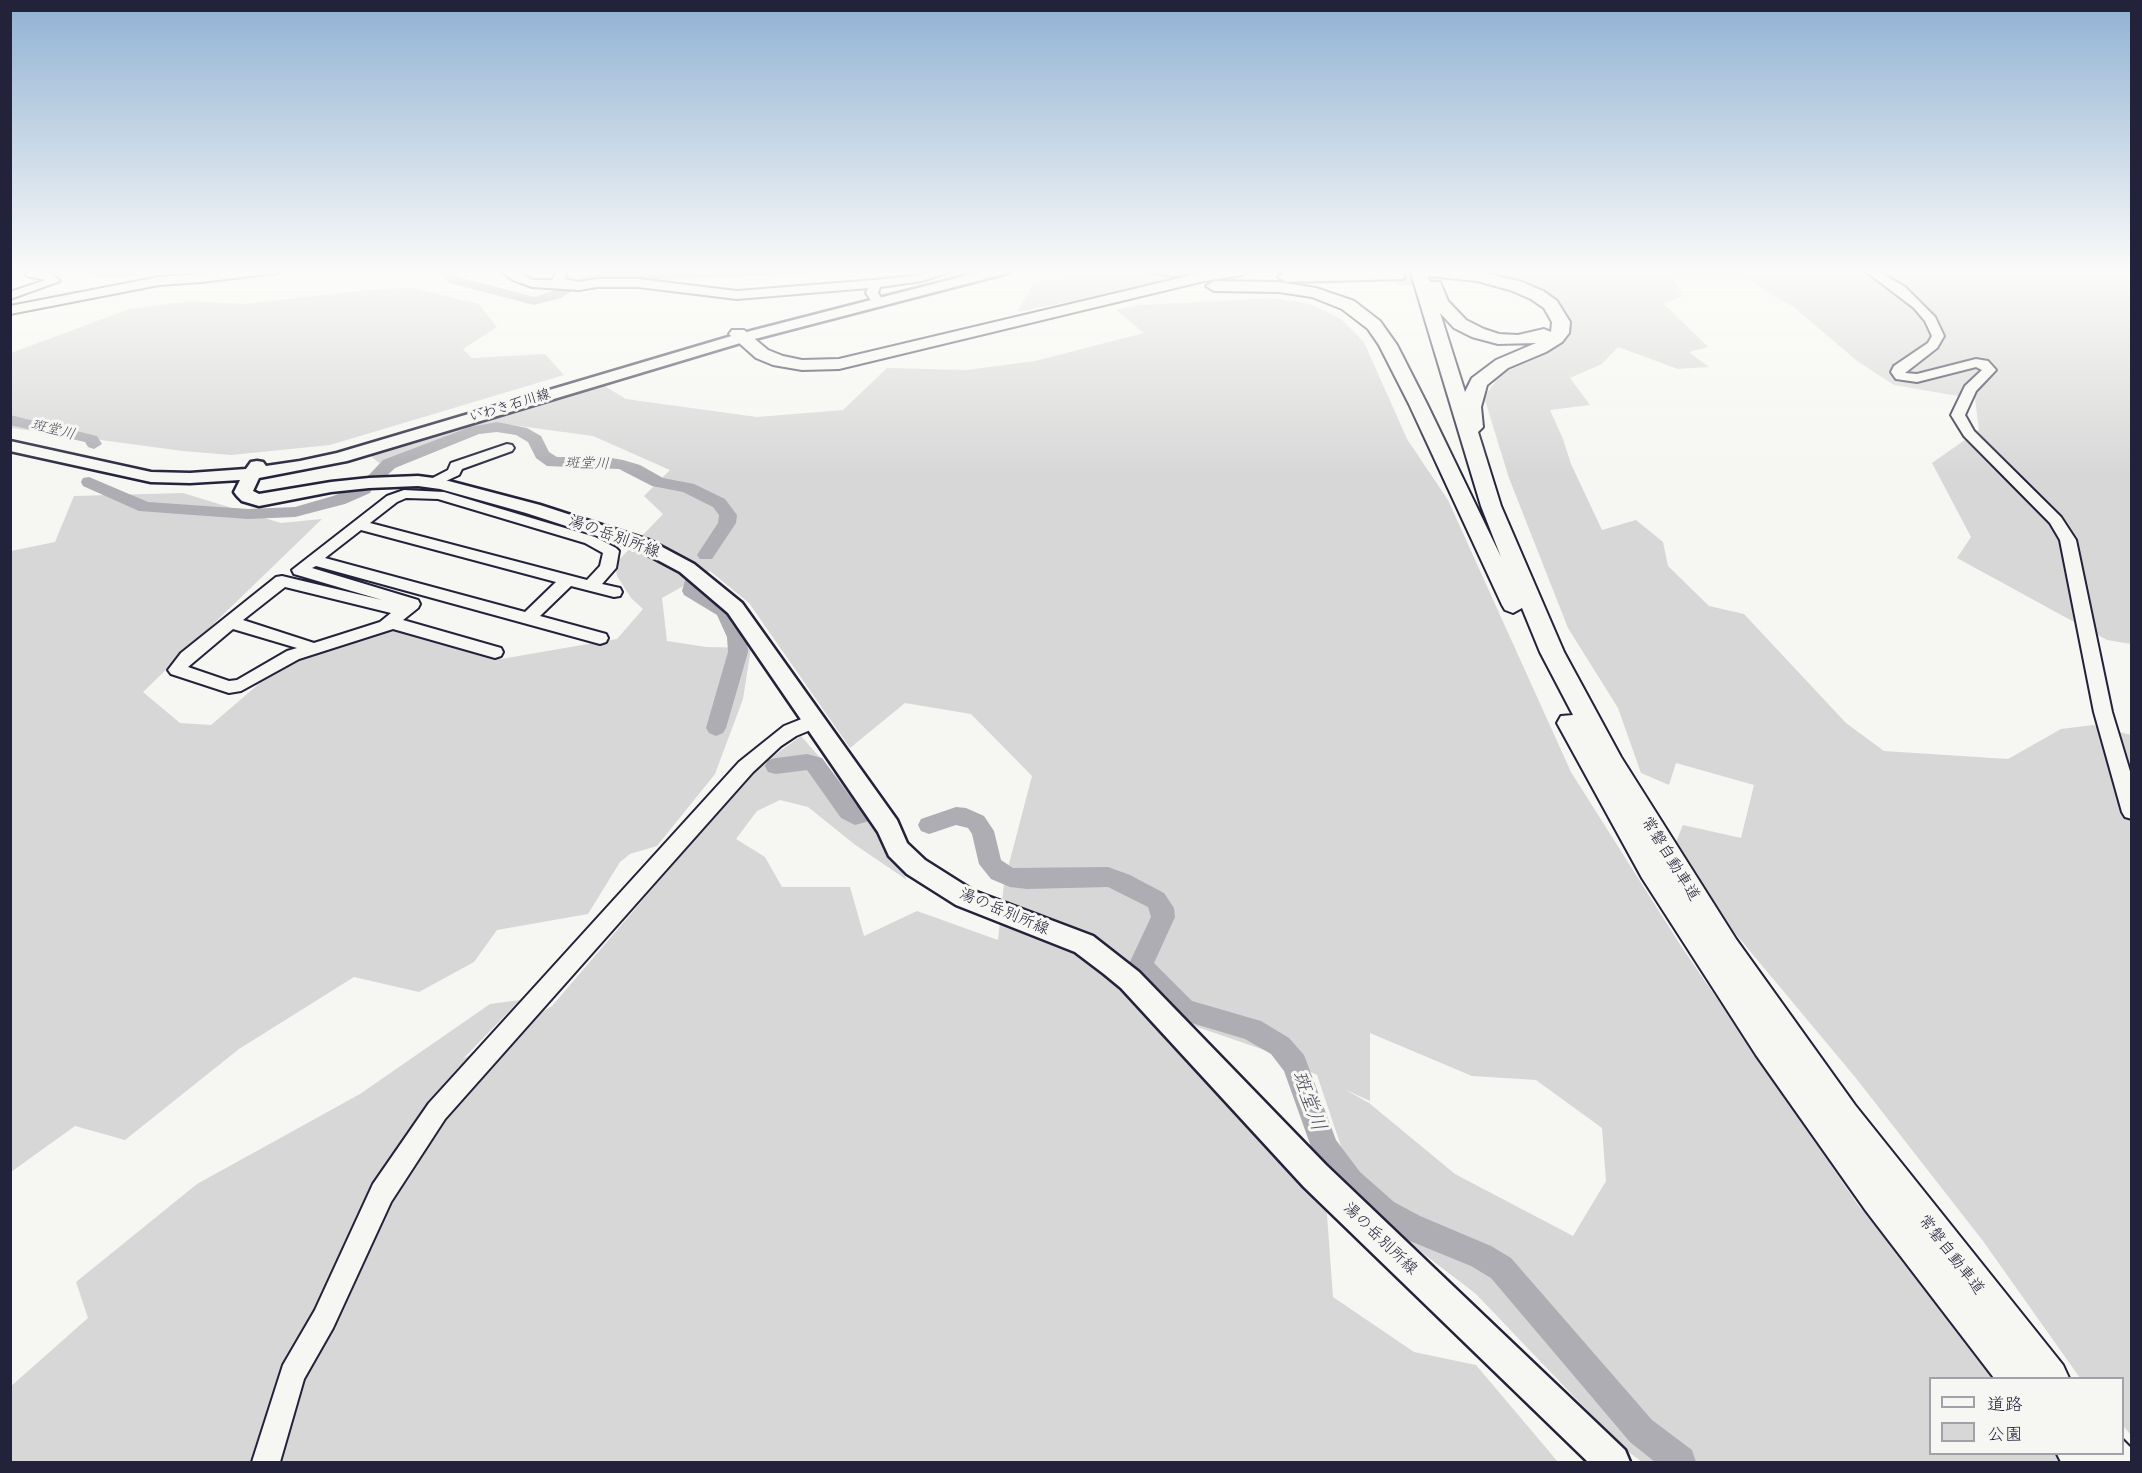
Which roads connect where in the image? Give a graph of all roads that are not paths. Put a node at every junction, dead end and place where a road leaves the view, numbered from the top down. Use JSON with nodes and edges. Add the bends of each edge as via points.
{"nodes":[{"id":1,"x":730,"y":339,"type":"edge"},
{"id":2,"x":743,"y":339,"type":"edge"},
{"id":3,"x":946,"y":339,"type":"edge"},
{"id":4,"x":959,"y":339,"type":"edge"},
{"id":5,"x":1384,"y":339,"type":"edge"},
{"id":6,"x":1421,"y":339,"type":"edge"},
{"id":7,"x":1447,"y":339,"type":"edge"},
{"id":8,"x":1505,"y":339,"type":"edge"},
{"id":9,"x":1528,"y":339,"type":"edge"},
{"id":10,"x":1554,"y":339,"type":"edge"},
{"id":11,"x":1936,"y":339,"type":"edge"},
{"id":12,"x":921,"y":345,"type":"junction"},
{"id":13,"x":10,"y":437,"type":"edge"},
{"id":14,"x":10,"y":446,"type":"edge"},
{"id":15,"x":507,"y":448,"type":"dead end"},
{"id":16,"x":254,"y":470,"type":"junction"},
{"id":17,"x":430,"y":483,"type":"junction"},
{"id":18,"x":492,"y":503,"type":"junction"},
{"id":19,"x":360,"y":525,"type":"junction"},
{"id":20,"x":314,"y":560,"type":"junction"},
{"id":21,"x":569,"y":579,"type":"junction"},
{"id":22,"x":591,"y":585,"type":"junction"},
{"id":23,"x":614,"y":592,"type":"dead end"},
{"id":24,"x":1519,"y":597,"type":"junction"},
{"id":25,"x":403,"y":611,"type":"junction"},
{"id":26,"x":528,"y":618,"type":"junction"},
{"id":27,"x":230,"y":622,"type":"junction"},
{"id":28,"x":389,"y":622,"type":"junction"},
{"id":29,"x":600,"y":638,"type":"dead end"},
{"id":30,"x":311,"y":651,"type":"junction"},
{"id":31,"x":495,"y":652,"type":"dead end"},
{"id":32,"x":814,"y":721,"type":"junction"},
{"id":33,"x":2132,"y":812,"type":"edge"},
{"id":34,"x":2016,"y":1377,"type":"edge"},
{"id":35,"x":2049,"y":1377,"type":"edge"},
{"id":36,"x":266,"y":1462,"type":"edge"},
{"id":37,"x":1613,"y":1462,"type":"edge"}],
"edges":[{"from":1,"to":16,"type":"main road","name":"いわき石川線","via":[[341,456],[300,466]]},
{"from":2,"to":12,"type":"highway","via":[[769,358],[814,366],[851,362]]},
{"from":3,"to":12,"type":"highway"},
{"from":4,"to":12,"type":"highway"},
{"from":5,"to":24,"type":"highway"},
{"from":6,"to":24,"type":"highway","name":"常磐自動車道","via":[[1475,507]]},
{"from":7,"to":24,"type":"highway","name":"常磐自動車道"},
{"from":8,"to":9,"type":"highway"},
{"from":10,"to":24,"type":"highway","via":[[1486,375],[1475,389],[1471,407]]},
{"from":11,"to":33,"type":"street","via":[[1897,372],[1917,378],[1976,363],[1990,370],[1970,389],[1958,415],[1969,433],[2051,514],[2068,540],[2103,712]]},
{"from":13,"to":16,"type":"main road","name":"いわき石川線","via":[[117,462],[188,470]]},
{"from":14,"to":16,"type":"main road","name":"いわき石川線","via":[[151,477],[190,478]]},
{"from":15,"to":17,"type":"street","via":[[456,466],[454,472]]},
{"from":16,"to":17,"type":"main road","name":"湯の岳別所線","via":[[243,492],[259,500],[369,483]]},
{"from":17,"to":18,"type":"main road","name":"湯の岳別所線","via":[[462,488]]},
{"from":18,"to":19,"type":"street","via":[[404,494]]},
{"from":18,"to":22,"type":"street","via":[[611,551],[608,568]]},
{"from":18,"to":32,"type":"main road","name":"湯の岳別所線","via":[[644,545],[687,568],[735,608]]},
{"from":19,"to":20,"type":"street"},
{"from":19,"to":21,"type":"street"},
{"from":20,"to":25,"type":"street","via":[[300,570],[412,604]]},
{"from":20,"to":26,"type":"street"},
{"from":21,"to":22,"type":"street"},
{"from":21,"to":26,"type":"street"},
{"from":22,"to":23,"type":"street"},
{"from":24,"to":34,"type":"highway","name":"常磐自動車道","via":[[1540,664],[1590,762],[1704,952],[1864,1180]]},
{"from":24,"to":35,"type":"highway","name":"常磐自動車道","via":[[1606,754],[1726,948],[1843,1116]]},
{"from":25,"to":27,"type":"street","via":[[282,581]]},
{"from":25,"to":28,"type":"street"},
{"from":26,"to":29,"type":"street"},
{"from":27,"to":30,"type":"street","via":[[307,645]]},
{"from":27,"to":30,"type":"street","via":[[177,670],[229,687],[241,685],[293,655]]},
{"from":28,"to":30,"type":"street"},
{"from":28,"to":31,"type":"street"},
{"from":32,"to":36,"type":"street","via":[[775,741],[746,767],[437,1111],[382,1193],[324,1319],[292,1374]]},
{"from":32,"to":37,"type":"main road","name":"湯の岳別所線","via":[[888,827],[898,849],[916,867],[965,898],[1083,944],[1130,980],[1315,1176]]}]}
